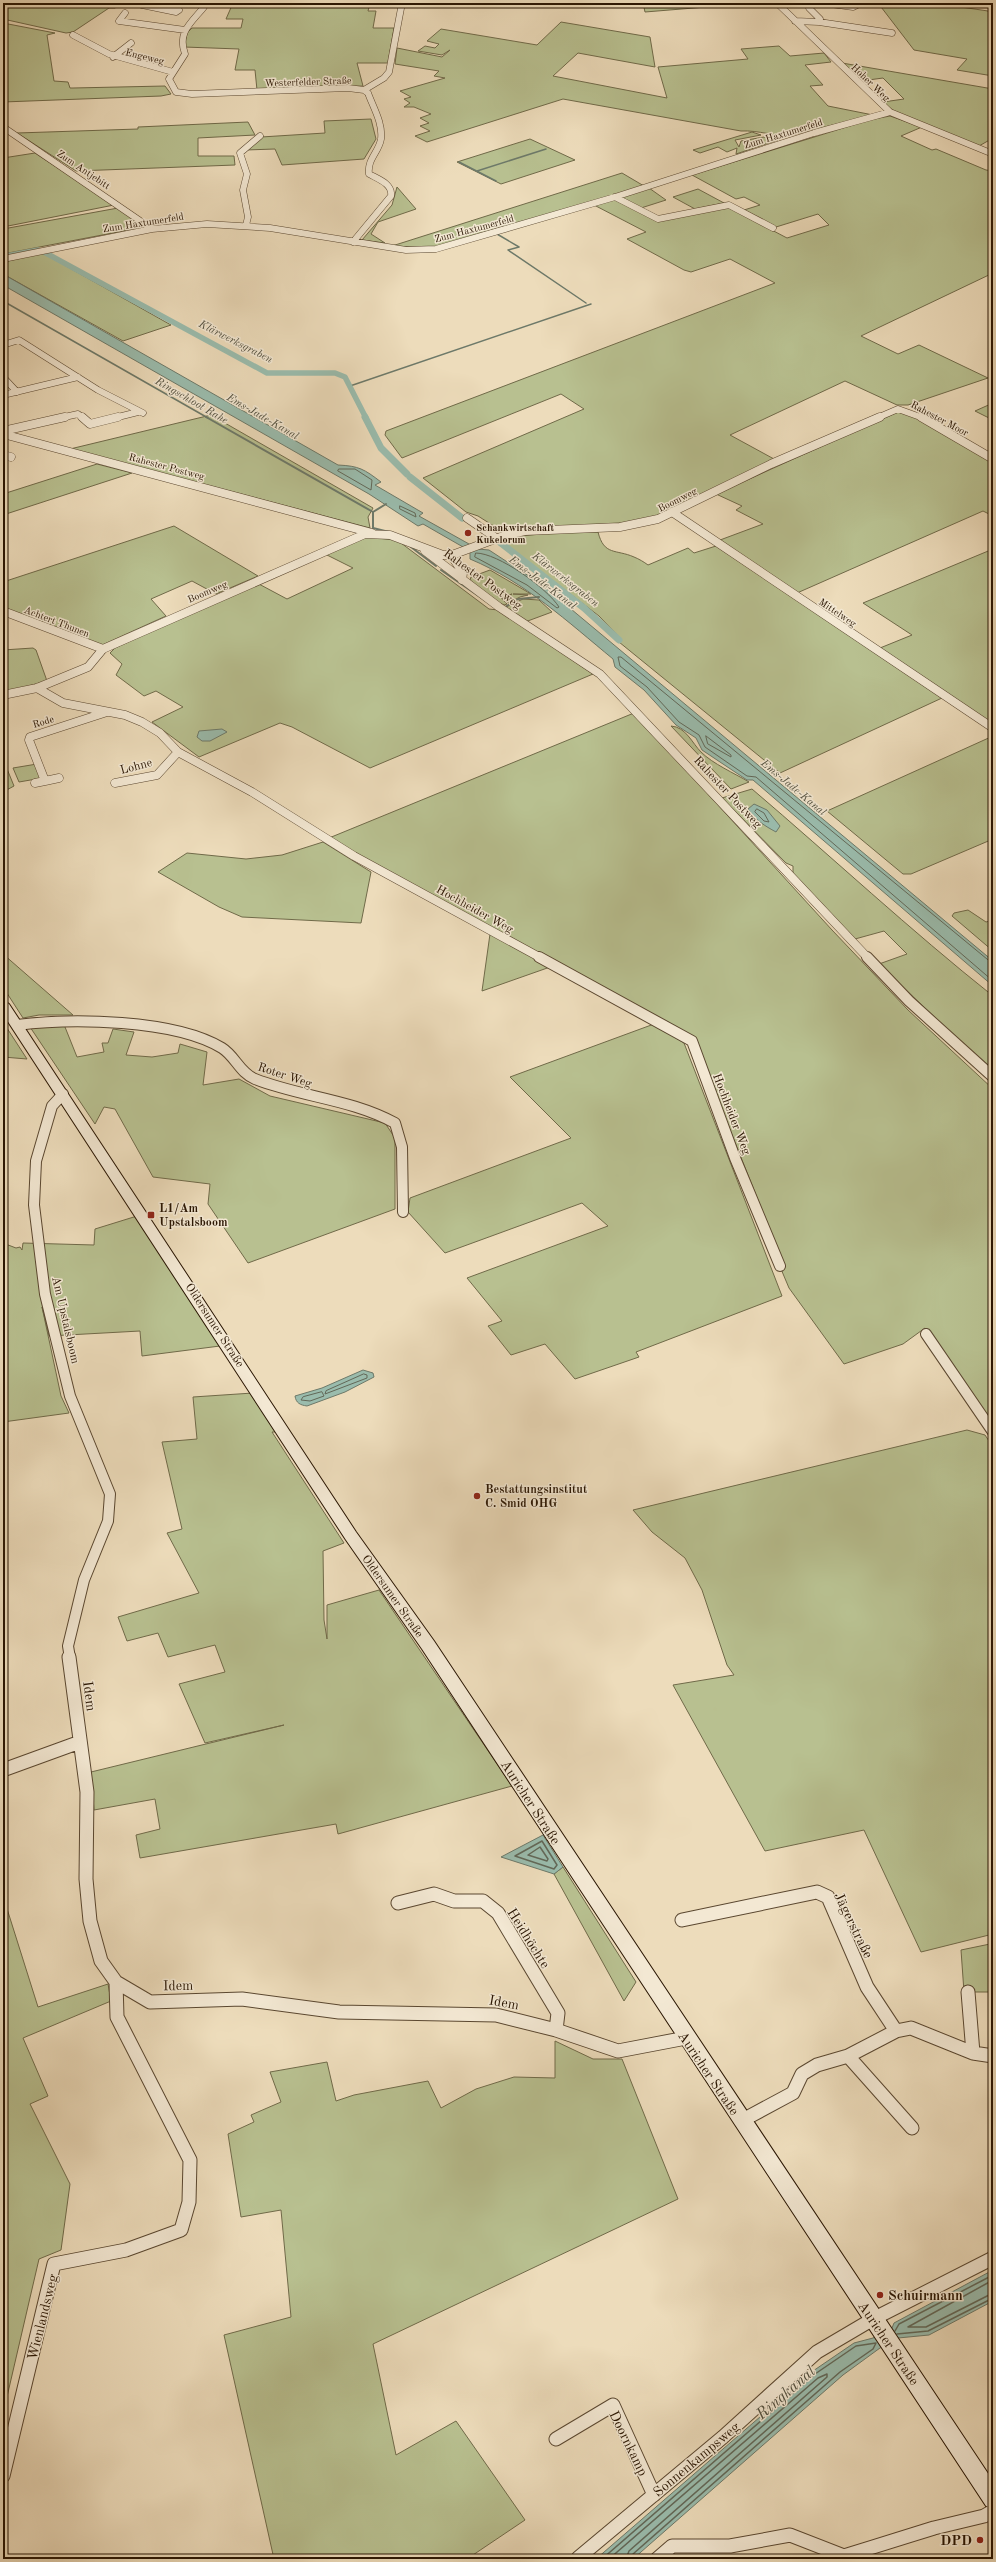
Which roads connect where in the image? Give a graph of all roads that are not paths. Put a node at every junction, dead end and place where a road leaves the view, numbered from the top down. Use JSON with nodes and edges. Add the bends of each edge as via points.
{"nodes":[{"id":1,"x":143,"y":3,"type":"edge"},
{"id":2,"x":202,"y":3,"type":"edge"},
{"id":3,"x":402,"y":3,"type":"edge"},
{"id":4,"x":777,"y":3,"type":"edge"},
{"id":5,"x":817,"y":3,"type":"edge"},
{"id":6,"x":856,"y":3,"type":"edge"},
{"id":7,"x":172,"y":11,"type":"dead end"},
{"id":8,"x":125,"y":13,"type":"dead end"},
{"id":9,"x":795,"y":21,"type":"junction"},
{"id":10,"x":819,"y":22,"type":"junction"},
{"id":11,"x":184,"y":30,"type":"junction"},
{"id":12,"x":892,"y":33,"type":"dead end"},
{"id":13,"x":73,"y":35,"type":"dead end"},
{"id":14,"x":131,"y":43,"type":"dead end"},
{"id":15,"x":113,"y":57,"type":"junction"},
{"id":16,"x":173,"y":72,"type":"junction"},
{"id":17,"x":364,"y":90,"type":"junction"},
{"id":18,"x":890,"y":112,"type":"junction"},
{"id":19,"x":3,"y":127,"type":"edge"},
{"id":20,"x":260,"y":136,"type":"dead end"},
{"id":21,"x":993,"y":154,"type":"edge"},
{"id":22,"x":615,"y":198,"type":"junction"},
{"id":23,"x":246,"y":225,"type":"junction"},
{"id":24,"x":773,"y":228,"type":"dead end"},
{"id":25,"x":152,"y":229,"type":"junction"},
{"id":26,"x":353,"y":242,"type":"junction"},
{"id":27,"x":3,"y":259,"type":"edge"},
{"id":28,"x":3,"y":345,"type":"edge"},
{"id":29,"x":3,"y":377,"type":"edge"},
{"id":30,"x":78,"y":377,"type":"junction"},
{"id":31,"x":17,"y":392,"type":"junction"},
{"id":32,"x":3,"y":396,"type":"edge"},
{"id":33,"x":898,"y":409,"type":"joint"},
{"id":34,"x":3,"y":433,"type":"edge"},
{"id":35,"x":3,"y":455,"type":"edge"},
{"id":36,"x":11,"y":457,"type":"dead end"},
{"id":37,"x":993,"y":459,"type":"edge"},
{"id":38,"x":672,"y":512,"type":"junction"},
{"id":39,"x":467,"y":518,"type":"dead end"},
{"id":40,"x":372,"y":533,"type":"junction"},
{"id":41,"x":496,"y":538,"type":"junction"},
{"id":42,"x":425,"y":548,"type":"junction"},
{"id":43,"x":451,"y":555,"type":"junction"},
{"id":44,"x":462,"y":580,"type":"junction"},
{"id":45,"x":3,"y":611,"type":"edge"},
{"id":46,"x":103,"y":649,"type":"junction"},
{"id":47,"x":37,"y":688,"type":"junction"},
{"id":48,"x":3,"y":695,"type":"edge"},
{"id":49,"x":107,"y":712,"type":"junction"},
{"id":50,"x":993,"y":728,"type":"edge"},
{"id":51,"x":178,"y":752,"type":"junction"},
{"id":52,"x":60,"y":778,"type":"dead end"},
{"id":53,"x":45,"y":780,"type":"junction"},
{"id":54,"x":35,"y":783,"type":"dead end"},
{"id":55,"x":115,"y":783,"type":"dead end"},
{"id":56,"x":3,"y":1004,"type":"edge"},
{"id":57,"x":17,"y":1025,"type":"junction"},
{"id":58,"x":993,"y":1077,"type":"edge"},
{"id":59,"x":63,"y":1094,"type":"junction"},
{"id":60,"x":403,"y":1212,"type":"dead end"},
{"id":61,"x":780,"y":1266,"type":"dead end"},
{"id":62,"x":926,"y":1334,"type":"dead end"},
{"id":63,"x":993,"y":1432,"type":"edge"},
{"id":64,"x":97,"y":1547,"type":"joint"},
{"id":65,"x":428,"y":1645,"type":"joint"},
{"id":66,"x":80,"y":1742,"type":"junction"},
{"id":67,"x":3,"y":1770,"type":"edge"},
{"id":68,"x":398,"y":1903,"type":"dead end"},
{"id":69,"x":682,"y":1920,"type":"dead end"},
{"id":70,"x":116,"y":1982,"type":"junction"},
{"id":71,"x":968,"y":1992,"type":"dead end"},
{"id":72,"x":556,"y":2030,"type":"junction"},
{"id":73,"x":896,"y":2031,"type":"junction"},
{"id":74,"x":686,"y":2038,"type":"junction"},
{"id":75,"x":973,"y":2053,"type":"junction"},
{"id":76,"x":848,"y":2056,"type":"junction"},
{"id":77,"x":993,"y":2056,"type":"edge"},
{"id":78,"x":742,"y":2120,"type":"junction"},
{"id":79,"x":912,"y":2128,"type":"dead end"},
{"id":80,"x":993,"y":2258,"type":"edge"},
{"id":81,"x":876,"y":2323,"type":"junction"},
{"id":82,"x":556,"y":2439,"type":"dead end"},
{"id":83,"x":3,"y":2476,"type":"edge"},
{"id":84,"x":990,"y":2490,"type":"edge"},
{"id":85,"x":654,"y":2495,"type":"junction"},
{"id":86,"x":993,"y":2511,"type":"edge"},
{"id":87,"x":578,"y":2558,"type":"dead end"},
{"id":88,"x":657,"y":2559,"type":"edge"}],
"edges":[{"from":1,"to":7,"type":"street","via":[[141,5]]},
{"from":2,"to":11,"type":"street","via":[[204,7]]},
{"from":3,"to":17,"type":"street","via":[[389,72]]},
{"from":4,"to":9,"type":"street","name":"Hoher Weg"},
{"from":5,"to":6,"type":"street","via":[[853,7]]},
{"from":5,"to":10,"type":"street","via":[[808,8],[820,19]]},
{"from":8,"to":11,"type":"street","via":[[119,21]]},
{"from":9,"to":10,"type":"street"},
{"from":9,"to":18,"type":"street","name":"Hoher Weg"},
{"from":10,"to":12,"type":"street"},
{"from":11,"to":16,"type":"street","via":[[180,43],[185,54]]},
{"from":13,"to":15,"type":"street","name":"Engeweg","via":[[90,48]]},
{"from":14,"to":15,"type":"street","name":"Engeweg"},
{"from":15,"to":16,"type":"street","name":"Engeweg"},
{"from":16,"to":17,"type":"street","name":"Westerfelder Straße","via":[[169,79],[172,90],[183,94],[348,88]]},
{"from":17,"to":26,"type":"street","name":"Westerfelder Straße","via":[[368,93],[381,137],[370,160],[368,174],[390,187],[392,191],[391,196]]},
{"from":18,"to":21,"type":"street","name":"Hoher Weg"},
{"from":18,"to":22,"type":"street","name":"Zum Haxtumerfeld","via":[[814,133]]},
{"from":19,"to":25,"type":"street","name":"Zum Antjebitt","via":[[103,193]]},
{"from":20,"to":23,"type":"street","via":[[240,153],[246,174],[243,190],[248,217]]},
{"from":22,"to":24,"type":"street","via":[[658,219],[729,205]]},
{"from":22,"to":26,"type":"street","name":"Zum Haxtumerfeld","via":[[436,249],[406,250]]},
{"from":23,"to":25,"type":"street","name":"Zum Haxtumerfeld","via":[[176,225]]},
{"from":23,"to":26,"type":"street","name":"Zum Haxtumerfeld"},
{"from":25,"to":27,"type":"street","name":"Zum Haxtumerfeld"},
{"from":28,"to":30,"type":"street","via":[[20,340]]},
{"from":29,"to":31,"type":"street"},
{"from":30,"to":31,"type":"street"},
{"from":30,"to":34,"type":"street","via":[[140,413],[90,424],[78,414]]},
{"from":31,"to":32,"type":"street"},
{"from":33,"to":37,"type":"street","name":"Rahester Moor","via":[[914,413]]},
{"from":33,"to":38,"type":"street","name":"Boomweg","via":[[771,464]]},
{"from":34,"to":40,"type":"street","name":"Rahester Postweg"},
{"from":35,"to":36,"type":"street"},
{"from":38,"to":41,"type":"street","name":"Boomweg","via":[[658,520],[625,528],[527,532]]},
{"from":38,"to":50,"type":"street","name":"Mittelweg"},
{"from":39,"to":41,"type":"street"},
{"from":40,"to":42,"type":"street","name":"Boomweg","via":[[401,538]]},
{"from":40,"to":46,"type":"street","name":"Boomweg","via":[[346,541]]},
{"from":41,"to":43,"type":"street","name":"Boomweg","via":[[465,552]]},
{"from":42,"to":43,"type":"street","name":"Boomweg"},
{"from":42,"to":44,"type":"street","name":"Rahester Postweg","via":[[425,552]]},
{"from":43,"to":44,"type":"street","via":[[463,573]]},
{"from":44,"to":58,"type":"street","name":"Rahester Postweg","via":[[600,674],[842,933],[909,1001]]},
{"from":45,"to":46,"type":"street","name":"Achtert Thunen"},
{"from":46,"to":47,"type":"street","name":"Boomweg","via":[[88,667]]},
{"from":47,"to":48,"type":"street","name":"Boomweg"},
{"from":47,"to":49,"type":"street","name":"Hochheider Weg","via":[[63,703]]},
{"from":49,"to":51,"type":"street","name":"Hochheider Weg","via":[[142,722],[160,733]]},
{"from":49,"to":53,"type":"street","name":"Rode","via":[[30,737],[28,740]]},
{"from":51,"to":55,"type":"street","name":"Lohne","via":[[157,775]]},
{"from":51,"to":61,"type":"street","name":"Hochheider Weg","via":[[252,792],[354,856],[692,1041],[735,1158]]},
{"from":52,"to":53,"type":"street"},
{"from":53,"to":54,"type":"street"},
{"from":56,"to":57,"type":"main road","name":"Oldersumer Straße"},
{"from":57,"to":59,"type":"main road","name":"Oldersumer Straße"},
{"from":57,"to":60,"type":"street","name":"Roter Weg","via":[[72,1021],[128,1025],[183,1035],[223,1049],[250,1077],[296,1093],[379,1113],[395,1123],[402,1147]]},
{"from":59,"to":64,"type":"street","name":"Am Upstalsboom","via":[[52,1106],[36,1161],[34,1205],[45,1294],[70,1396],[110,1494],[108,1521]]},
{"from":59,"to":65,"type":"main road","name":"Oldersumer Straße","via":[[351,1536]]},
{"from":62,"to":63,"type":"street"},
{"from":64,"to":66,"type":"street","name":"Idem","via":[[84,1580],[68,1646]]},
{"from":65,"to":74,"type":"main road","name":"Auricher Straße"},
{"from":66,"to":67,"type":"street"},
{"from":66,"to":70,"type":"street","name":"Idem","via":[[87,1792],[86,1879],[90,1921],[101,1961]]},
{"from":68,"to":72,"type":"street","name":"Heidhöchte","via":[[434,1894],[454,1901],[483,1901],[498,1913],[558,2014]]},
{"from":69,"to":73,"type":"street","name":"Jägerstraße","via":[[817,1892],[823,1893],[828,1897],[867,1987]]},
{"from":70,"to":72,"type":"street","name":"Idem","via":[[150,2002],[242,1999],[339,2012],[496,2015]]},
{"from":70,"to":83,"type":"street","name":"Wienlandsweg","via":[[117,2017],[190,2160],[189,2202],[181,2230],[126,2250],[54,2264]]},
{"from":71,"to":75,"type":"street"},
{"from":72,"to":74,"type":"street","name":"Idem","via":[[618,2051]]},
{"from":73,"to":75,"type":"street","via":[[911,2028]]},
{"from":73,"to":76,"type":"street"},
{"from":74,"to":78,"type":"main road","name":"Auricher Straße"},
{"from":75,"to":77,"type":"street"},
{"from":76,"to":78,"type":"street","via":[[816,2065],[802,2074],[793,2093]]},
{"from":76,"to":79,"type":"street"},
{"from":78,"to":81,"type":"main road","name":"Auricher Straße"},
{"from":80,"to":81,"type":"street","name":"Sonnenkampsweg"},
{"from":81,"to":84,"type":"main road","name":"Auricher Straße"},
{"from":81,"to":85,"type":"street","name":"Sonnenkampsweg","via":[[817,2352]]},
{"from":82,"to":85,"type":"street","name":"Doornkamp","via":[[613,2405]]},
{"from":85,"to":87,"type":"street","name":"Sonnenkampsweg"},
{"from":86,"to":88,"type":"street","via":[[984,2516],[934,2528],[844,2556],[790,2535],[730,2546],[672,2546]]}]}
